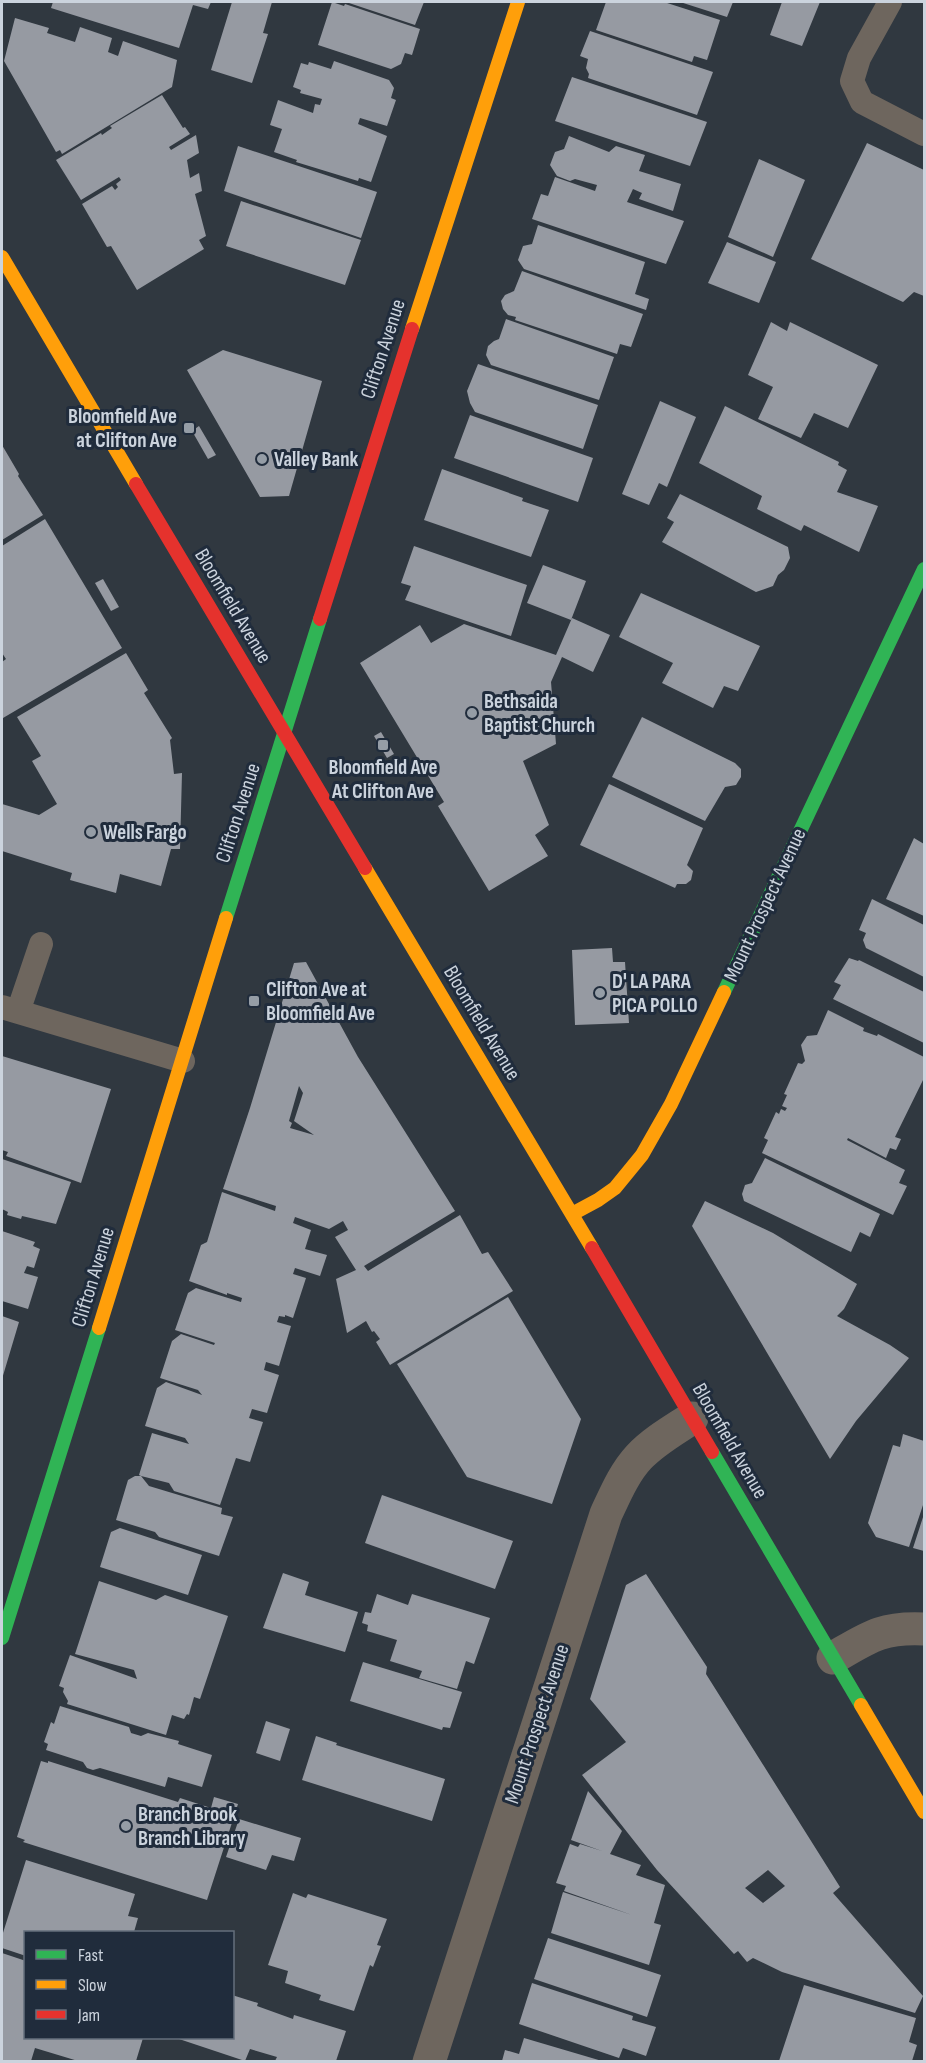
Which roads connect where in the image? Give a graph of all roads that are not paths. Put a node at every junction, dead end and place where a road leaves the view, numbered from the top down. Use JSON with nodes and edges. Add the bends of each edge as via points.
{"nodes":[{"id":1,"x":518,"y":2,"type":"edge"},
{"id":2,"x":890,"y":2,"type":"edge"},
{"id":3,"x":924,"y":134,"type":"edge"},
{"id":4,"x":2,"y":256,"type":"edge"},
{"id":5,"x":924,"y":569,"type":"edge"},
{"id":6,"x":285,"y":735,"type":"junction"},
{"id":7,"x":41,"y":944,"type":"dead end"},
{"id":8,"x":10,"y":1009,"type":"edge"},
{"id":9,"x":183,"y":1061,"type":"junction"},
{"id":10,"x":572,"y":1214,"type":"junction"},
{"id":11,"x":692,"y":1418,"type":"junction"},
{"id":12,"x":924,"y":1629,"type":"edge"},
{"id":13,"x":2,"y":1638,"type":"edge"},
{"id":14,"x":833,"y":1658,"type":"junction"},
{"id":15,"x":924,"y":1812,"type":"edge"},
{"id":16,"x":429,"y":2061,"type":"edge"}],
"edges":[{"from":1,"to":6,"type":"main road","name":"Clifton Avenue"},
{"from":2,"to":3,"type":"lane","via":[[859,58],[852,81],[862,102]]},
{"from":4,"to":6,"type":"main road","name":"Bloomfield Avenue"},
{"from":5,"to":10,"type":"main road","name":"Mount Prospect Avenue","via":[[656,1134],[619,1185]]},
{"from":6,"to":9,"type":"main road","name":"Clifton Avenue"},
{"from":6,"to":10,"type":"main road","name":"Bloomfield Avenue"},
{"from":7,"to":8,"type":"lane"},
{"from":8,"to":9,"type":"lane"},
{"from":9,"to":13,"type":"main road","name":"Clifton Avenue"},
{"from":10,"to":11,"type":"main road","name":"Bloomfield Avenue"},
{"from":11,"to":14,"type":"main road","name":"Bloomfield Avenue"},
{"from":11,"to":16,"type":"street","name":"Mount Prospect Avenue","via":[[661,1437],[639,1457],[606,1514]]},
{"from":12,"to":14,"type":"street","via":[[901,1628],[875,1634]]},
{"from":14,"to":15,"type":"main road","name":"Bloomfield Avenue"}]}
